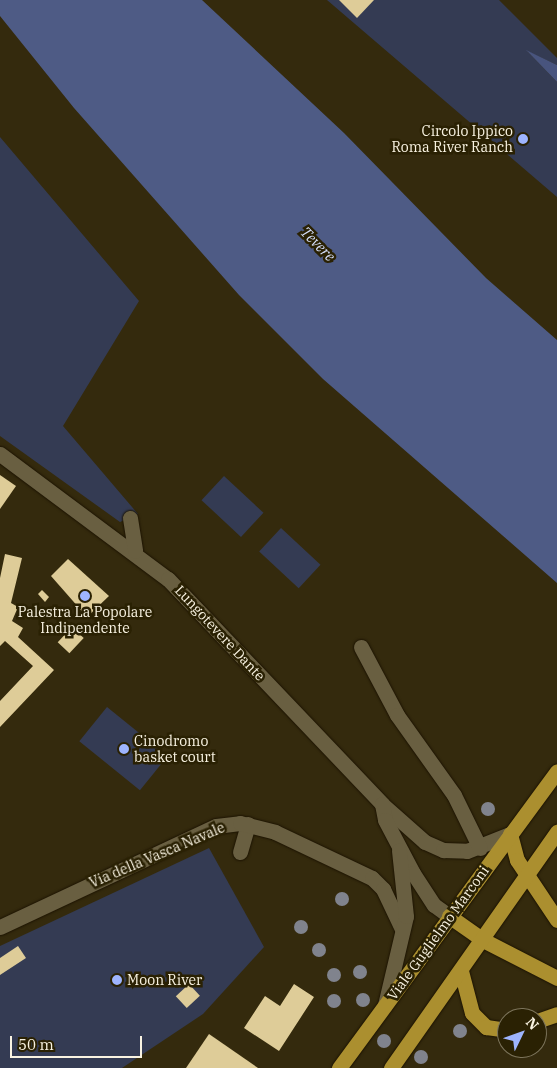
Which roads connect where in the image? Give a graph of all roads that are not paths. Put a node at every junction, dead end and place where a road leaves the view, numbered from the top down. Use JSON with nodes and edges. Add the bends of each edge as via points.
{"nodes":[{"id":1,"x":0,"y":454,"type":"edge"},
{"id":2,"x":130,"y":518,"type":"dead end"},
{"id":3,"x":135,"y":551,"type":"junction"},
{"id":4,"x":361,"y":647,"type":"dead end"},
{"id":5,"x":557,"y":771,"type":"edge"},
{"id":6,"x":382,"y":804,"type":"junction"},
{"id":7,"x":248,"y":824,"type":"junction"},
{"id":8,"x":557,"y":832,"type":"edge"},
{"id":9,"x":510,"y":834,"type":"junction"},
{"id":10,"x":480,"y":848,"type":"junction"},
{"id":11,"x":399,"y":850,"type":"junction"},
{"id":12,"x":240,"y":852,"type":"dead end"},
{"id":13,"x":527,"y":876,"type":"junction"},
{"id":14,"x":448,"y":916,"type":"junction"},
{"id":15,"x":557,"y":920,"type":"edge"},
{"id":16,"x":0,"y":927,"type":"edge"},
{"id":17,"x":402,"y":929,"type":"junction"},
{"id":18,"x":483,"y":940,"type":"junction"},
{"id":19,"x":461,"y":971,"type":"junction"},
{"id":20,"x":557,"y":978,"type":"edge"},
{"id":21,"x":384,"y":1007,"type":"junction"},
{"id":22,"x":497,"y":1029,"type":"edge"},
{"id":23,"x":339,"y":1068,"type":"edge"},
{"id":24,"x":391,"y":1068,"type":"edge"}],
"edges":[{"from":1,"to":3,"type":"street","name":"Lungotevere Dante"},
{"from":2,"to":3,"type":"street"},
{"from":3,"to":6,"type":"street","name":"Lungotevere Dante","via":[[168,579]]},
{"from":4,"to":10,"type":"street","via":[[397,715],[454,795]]},
{"from":5,"to":9,"type":"main road","name":"Viale Guglielmo Marconi"},
{"from":6,"to":10,"type":"street","via":[[435,848],[458,852]]},
{"from":6,"to":11,"type":"street","name":"Lungotevere Dante"},
{"from":7,"to":12,"type":"street"},
{"from":7,"to":16,"type":"street","name":"Via della Vasca Navale","via":[[216,826]]},
{"from":7,"to":17,"type":"street","name":"Via della Vasca Navale","via":[[372,878],[382,889]]},
{"from":8,"to":13,"type":"main road"},
{"from":9,"to":10,"type":"street"},
{"from":9,"to":13,"type":"main road"},
{"from":9,"to":14,"type":"main road","name":"Viale Guglielmo Marconi"},
{"from":11,"to":14,"type":"street","via":[[430,900]]},
{"from":11,"to":17,"type":"street","via":[[406,912]]},
{"from":13,"to":15,"type":"main road"},
{"from":13,"to":18,"type":"main road"},
{"from":14,"to":18,"type":"main road"},
{"from":14,"to":21,"type":"main road","name":"Viale Guglielmo Marconi"},
{"from":17,"to":21,"type":"street"},
{"from":18,"to":19,"type":"main road"},
{"from":18,"to":20,"type":"main road"},
{"from":19,"to":22,"type":"main road","via":[[472,1014],[486,1027]]},
{"from":19,"to":24,"type":"main road"},
{"from":21,"to":23,"type":"main road","name":"Viale Guglielmo Marconi"}]}
